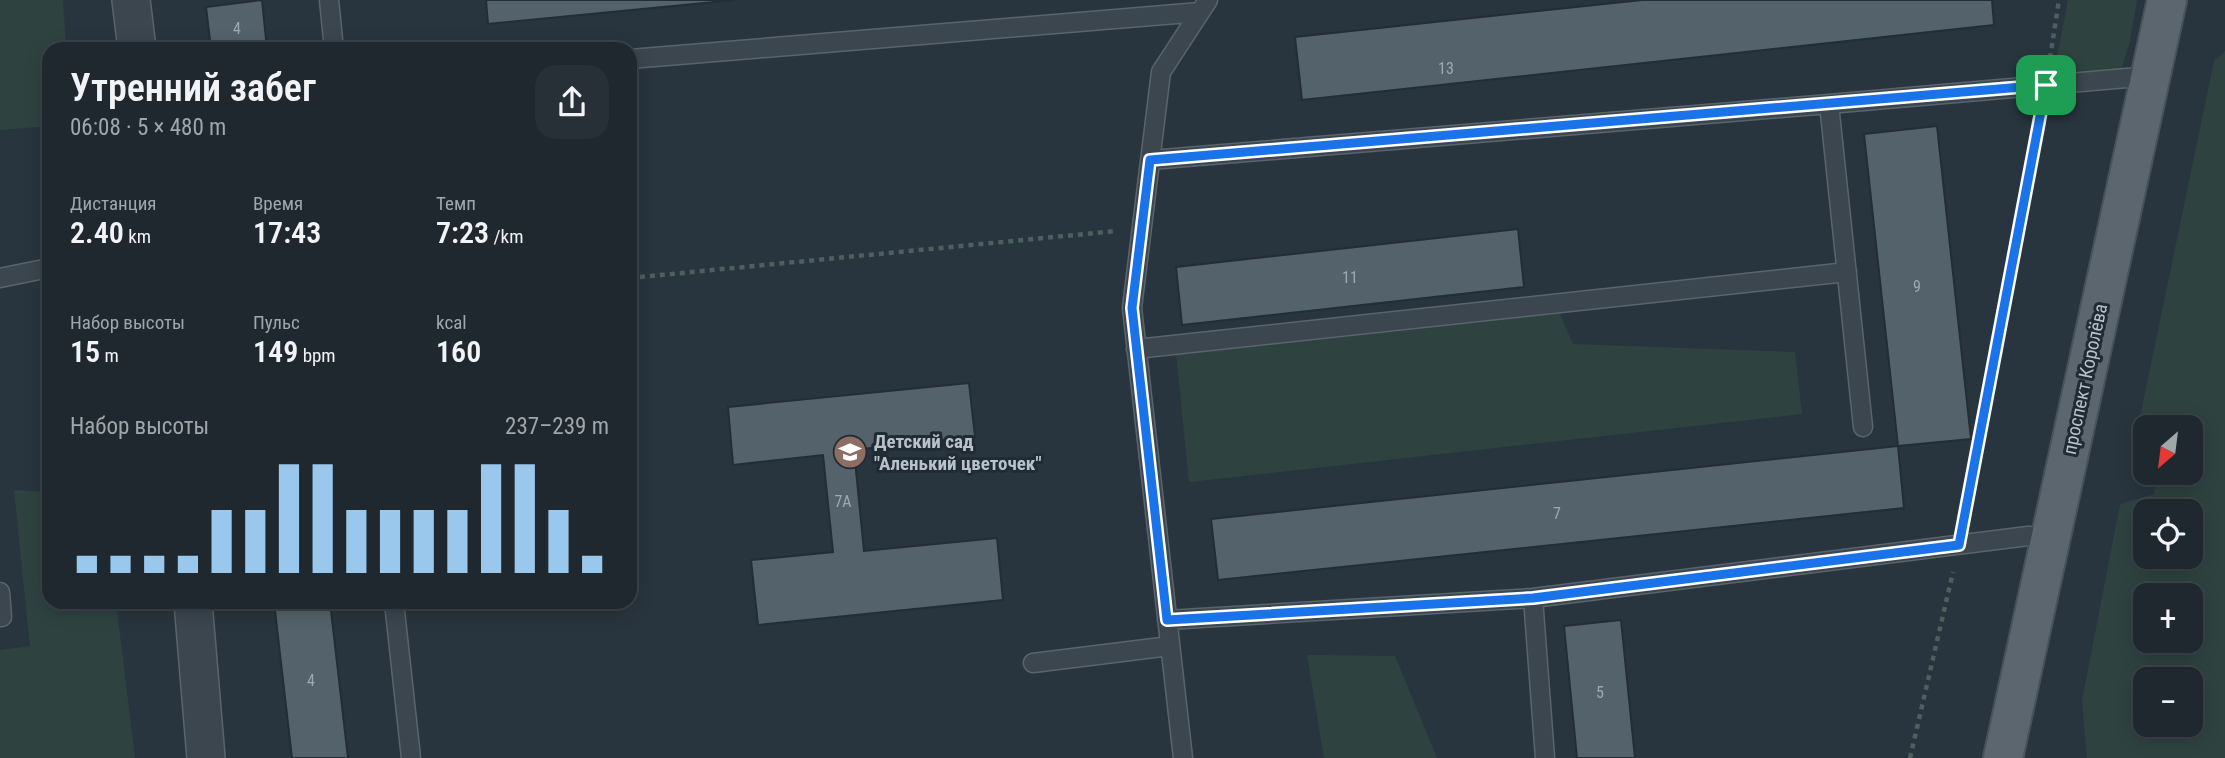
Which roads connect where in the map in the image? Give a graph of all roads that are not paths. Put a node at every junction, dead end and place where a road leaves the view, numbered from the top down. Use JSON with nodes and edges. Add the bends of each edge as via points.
{"nodes":[{"id":1,"x":131,"y":0,"type":"edge"},
{"id":2,"x":329,"y":0,"type":"edge"},
{"id":3,"x":2167,"y":0,"type":"edge"},
{"id":4,"x":1204,"y":6,"type":"edge"},
{"id":5,"x":136,"y":42,"type":"edge"},
{"id":6,"x":333,"y":42,"type":"edge"},
{"id":7,"x":637,"y":58,"type":"edge"},
{"id":8,"x":2150,"y":76,"type":"junction"},
{"id":9,"x":1829,"y":104,"type":"junction"},
{"id":10,"x":1150,"y":160,"type":"junction"},
{"id":11,"x":42,"y":269,"type":"edge"},
{"id":12,"x":1847,"y":272,"type":"junction"},
{"id":13,"x":0,"y":278,"type":"edge"},
{"id":14,"x":1136,"y":349,"type":"junction"},
{"id":15,"x":1863,"y":427,"type":"dead end"},
{"id":16,"x":2051,"y":537,"type":"junction"},
{"id":17,"x":0,"y":592,"type":"edge"},
{"id":18,"x":1533,"y":598,"type":"junction"},
{"id":19,"x":194,"y":609,"type":"edge"},
{"id":20,"x":395,"y":609,"type":"edge"},
{"id":21,"x":0,"y":617,"type":"edge"},
{"id":22,"x":1167,"y":620,"type":"junction"},
{"id":23,"x":1170,"y":646,"type":"junction"},
{"id":24,"x":1034,"y":663,"type":"dead end"},
{"id":25,"x":206,"y":758,"type":"edge"},
{"id":26,"x":411,"y":758,"type":"edge"},
{"id":27,"x":1183,"y":758,"type":"edge"},
{"id":28,"x":1545,"y":758,"type":"edge"},
{"id":29,"x":2003,"y":758,"type":"edge"}],
"edges":[{"from":1,"to":5,"type":"street"},
{"from":2,"to":6,"type":"lane"},
{"from":3,"to":8,"type":"main road","name":"проспект Королёва"},
{"from":4,"to":7,"type":"lane"},
{"from":4,"to":10,"type":"lane","via":[[1161,72]]},
{"from":8,"to":9,"type":"lane"},
{"from":8,"to":16,"type":"main road","name":"проспект Королёва"},
{"from":9,"to":10,"type":"lane"},
{"from":9,"to":12,"type":"lane"},
{"from":10,"to":14,"type":"lane","via":[[1132,308]]},
{"from":11,"to":13,"type":"lane"},
{"from":12,"to":14,"type":"lane"},
{"from":12,"to":15,"type":"lane"},
{"from":14,"to":22,"type":"lane"},
{"from":16,"to":18,"type":"lane","via":[[2028,536]]},
{"from":16,"to":29,"type":"main road","name":"проспект Королёва"},
{"from":17,"to":21,"type":"lane"},
{"from":18,"to":22,"type":"lane"},
{"from":18,"to":28,"type":"lane"},
{"from":19,"to":25,"type":"street"},
{"from":20,"to":26,"type":"lane"},
{"from":22,"to":23,"type":"lane"},
{"from":23,"to":24,"type":"lane"},
{"from":23,"to":27,"type":"lane"}]}
